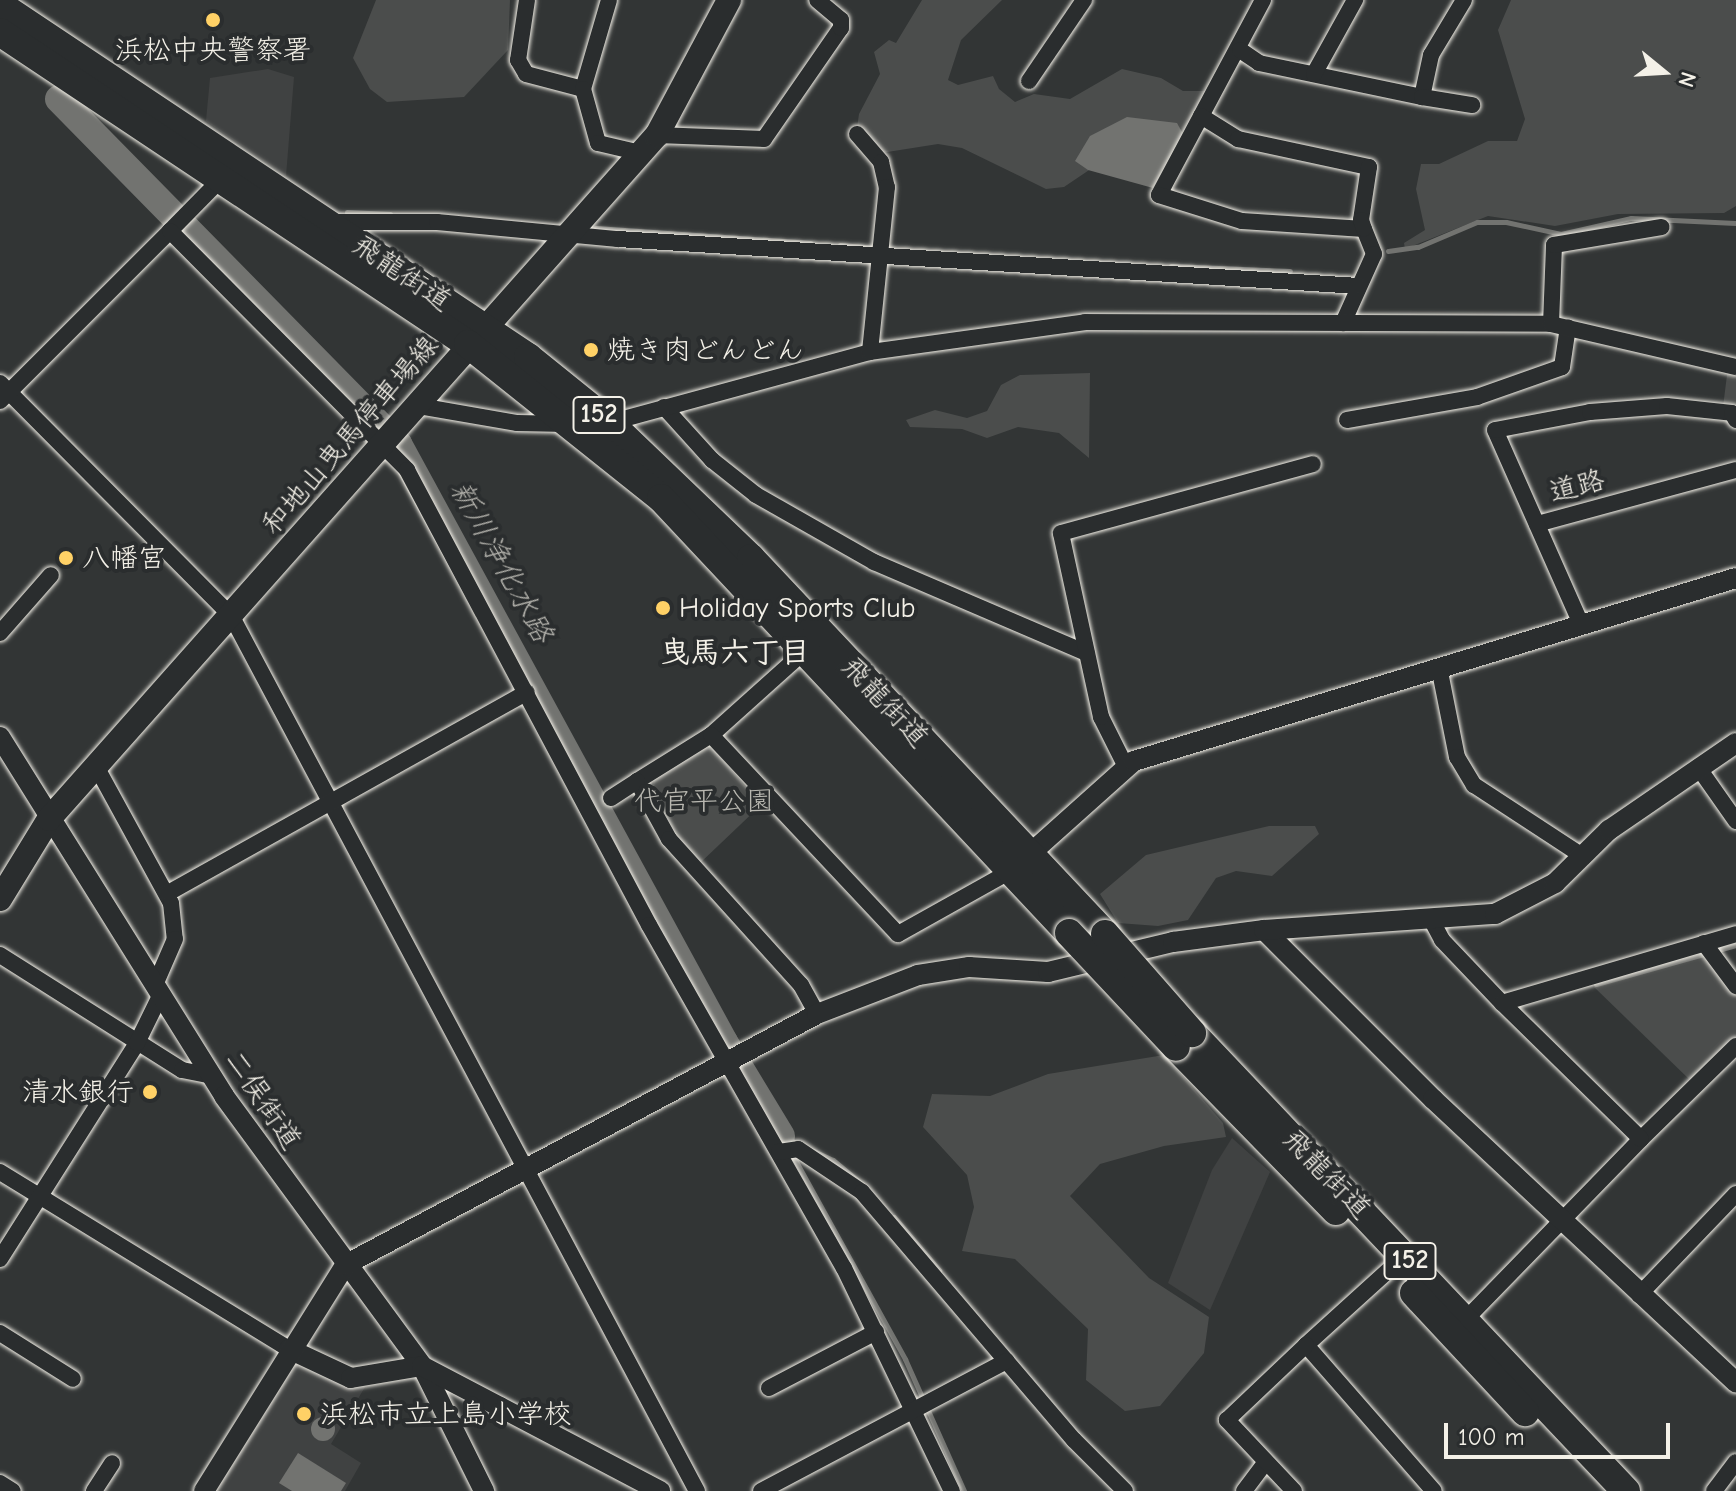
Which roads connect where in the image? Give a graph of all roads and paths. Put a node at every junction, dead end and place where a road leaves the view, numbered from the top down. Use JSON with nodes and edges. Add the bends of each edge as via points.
{"nodes":[{"id":1,"x":527,"y":0,"type":"edge"},
{"id":2,"x":609,"y":0,"type":"edge"},
{"id":3,"x":729,"y":0,"type":"edge"},
{"id":4,"x":817,"y":0,"type":"edge"},
{"id":5,"x":1084,"y":0,"type":"edge"},
{"id":6,"x":1263,"y":0,"type":"edge"},
{"id":7,"x":1355,"y":0,"type":"edge"},
{"id":8,"x":1464,"y":0,"type":"edge"},
{"id":9,"x":3,"y":12,"type":"edge"},
{"id":10,"x":1240,"y":50,"type":"junction"},
{"id":11,"x":1314,"y":74,"type":"junction"},
{"id":12,"x":1029,"y":81,"type":"dead end"},
{"id":13,"x":583,"y":89,"type":"junction"},
{"id":14,"x":1422,"y":97,"type":"junction"},
{"id":15,"x":1472,"y":105,"type":"dead end"},
{"id":16,"x":1201,"y":116,"type":"junction"},
{"id":17,"x":857,"y":134,"type":"dead end"},
{"id":18,"x":649,"y":144,"type":"junction"},
{"id":19,"x":230,"y":172,"type":"junction"},
{"id":20,"x":326,"y":222,"type":"junction"},
{"id":21,"x":1661,"y":227,"type":"dead end"},
{"id":22,"x":1364,"y":229,"type":"junction"},
{"id":23,"x":170,"y":231,"type":"junction"},
{"id":24,"x":571,"y":233,"type":"junction"},
{"id":25,"x":878,"y":254,"type":"junction"},
{"id":26,"x":1358,"y":286,"type":"junction"},
{"id":27,"x":1343,"y":323,"type":"junction"},
{"id":28,"x":1560,"y":326,"type":"junction"},
{"id":29,"x":478,"y":337,"type":"junction"},
{"id":30,"x":870,"y":352,"type":"junction"},
{"id":31,"x":1736,"y":367,"type":"edge"},
{"id":32,"x":3,"y":392,"type":"edge"},
{"id":33,"x":413,"y":405,"type":"junction"},
{"id":34,"x":664,"y":407,"type":"junction"},
{"id":35,"x":1347,"y":420,"type":"dead end"},
{"id":36,"x":1736,"y":420,"type":"edge"},
{"id":37,"x":610,"y":423,"type":"junction"},
{"id":38,"x":572,"y":425,"type":"junction"},
{"id":39,"x":387,"y":438,"type":"junction"},
{"id":40,"x":1313,"y":464,"type":"dead end"},
{"id":41,"x":1736,"y":470,"type":"edge"},
{"id":42,"x":1537,"y":524,"type":"junction"},
{"id":43,"x":51,"y":575,"type":"dead end"},
{"id":44,"x":1736,"y":578,"type":"edge"},
{"id":45,"x":232,"y":617,"type":"junction"},
{"id":46,"x":1581,"y":624,"type":"junction"},
{"id":47,"x":0,"y":633,"type":"edge"},
{"id":48,"x":807,"y":649,"type":"junction"},
{"id":49,"x":1086,"y":653,"type":"junction"},
{"id":50,"x":1439,"y":667,"type":"junction"},
{"id":51,"x":527,"y":692,"type":"junction"},
{"id":52,"x":711,"y":735,"type":"junction"},
{"id":53,"x":0,"y":737,"type":"edge"},
{"id":54,"x":1736,"y":743,"type":"edge"},
{"id":55,"x":1126,"y":767,"type":"junction"},
{"id":56,"x":1698,"y":767,"type":"junction"},
{"id":57,"x":97,"y":768,"type":"junction"},
{"id":58,"x":637,"y":781,"type":"junction"},
{"id":59,"x":611,"y":798,"type":"dead end"},
{"id":60,"x":331,"y":801,"type":"junction"},
{"id":61,"x":49,"y":819,"type":"junction"},
{"id":62,"x":1736,"y":821,"type":"edge"},
{"id":63,"x":1584,"y":857,"type":"junction"},
{"id":64,"x":1018,"y":865,"type":"junction"},
{"id":65,"x":168,"y":893,"type":"junction"},
{"id":66,"x":0,"y":899,"type":"edge"},
{"id":67,"x":1432,"y":921,"type":"junction"},
{"id":68,"x":1264,"y":930,"type":"junction"},
{"id":69,"x":1736,"y":934,"type":"edge"},
{"id":70,"x":1709,"y":950,"type":"junction"},
{"id":71,"x":0,"y":955,"type":"edge"},
{"id":72,"x":1736,"y":986,"type":"edge"},
{"id":73,"x":158,"y":991,"type":"junction"},
{"id":74,"x":1502,"y":1003,"type":"junction"},
{"id":75,"x":817,"y":1014,"type":"junction"},
{"id":76,"x":1184,"y":1040,"type":"junction"},
{"id":77,"x":137,"y":1043,"type":"junction"},
{"id":78,"x":1736,"y":1046,"type":"edge"},
{"id":79,"x":732,"y":1058,"type":"junction"},
{"id":80,"x":213,"y":1076,"type":"junction"},
{"id":81,"x":1641,"y":1139,"type":"junction"},
{"id":82,"x":787,"y":1150,"type":"junction"},
{"id":83,"x":529,"y":1168,"type":"junction"},
{"id":84,"x":0,"y":1172,"type":"edge"},
{"id":85,"x":1736,"y":1194,"type":"edge"},
{"id":86,"x":40,"y":1196,"type":"junction"},
{"id":87,"x":1563,"y":1223,"type":"junction"},
{"id":88,"x":0,"y":1259,"type":"edge"},
{"id":89,"x":345,"y":1265,"type":"junction"},
{"id":90,"x":1391,"y":1268,"type":"junction"},
{"id":91,"x":1639,"y":1295,"type":"junction"},
{"id":92,"x":1466,"y":1319,"type":"junction"},
{"id":93,"x":876,"y":1332,"type":"junction"},
{"id":94,"x":0,"y":1333,"type":"edge"},
{"id":95,"x":1306,"y":1345,"type":"junction"},
{"id":96,"x":289,"y":1349,"type":"junction"},
{"id":97,"x":1007,"y":1361,"type":"junction"},
{"id":98,"x":422,"y":1366,"type":"junction"},
{"id":99,"x":73,"y":1379,"type":"dead end"},
{"id":100,"x":1736,"y":1383,"type":"edge"},
{"id":101,"x":769,"y":1388,"type":"dead end"},
{"id":102,"x":920,"y":1404,"type":"junction"},
{"id":103,"x":1736,"y":1462,"type":"edge"},
{"id":104,"x":112,"y":1463,"type":"dead end"},
{"id":105,"x":1265,"y":1463,"type":"junction"},
{"id":106,"x":0,"y":1483,"type":"edge"},
{"id":107,"x":13,"y":1491,"type":"edge"},
{"id":108,"x":94,"y":1491,"type":"edge"},
{"id":109,"x":204,"y":1491,"type":"edge"},
{"id":110,"x":484,"y":1491,"type":"edge"},
{"id":111,"x":660,"y":1491,"type":"edge"},
{"id":112,"x":697,"y":1491,"type":"edge"},
{"id":113,"x":761,"y":1491,"type":"edge"},
{"id":114,"x":952,"y":1491,"type":"edge"},
{"id":115,"x":1125,"y":1491,"type":"edge"},
{"id":116,"x":1244,"y":1491,"type":"edge"},
{"id":117,"x":1294,"y":1491,"type":"edge"},
{"id":118,"x":1434,"y":1491,"type":"edge"},
{"id":119,"x":1600,"y":1491,"type":"edge"},
{"id":120,"x":1626,"y":1491,"type":"edge"},
{"id":121,"x":1714,"y":1491,"type":"edge"}],
"edges":[{"from":1,"to":13,"type":"street","via":[[518,60],[526,74]]},
{"from":2,"to":13,"type":"street"},
{"from":3,"to":18,"type":"main road","name":"和地山曳馬停車場線"},
{"from":4,"to":18,"type":"street","via":[[841,20],[841,28],[764,139]]},
{"from":5,"to":12,"type":"street"},
{"from":6,"to":10,"type":"street"},
{"from":7,"to":11,"type":"street"},
{"from":8,"to":14,"type":"street","via":[[1431,55]]},
{"from":9,"to":19,"type":"highway","name":"飛龍街道","number":"152"},
{"from":10,"to":11,"type":"street","via":[[1259,63]]},
{"from":10,"to":16,"type":"street"},
{"from":11,"to":14,"type":"street"},
{"from":13,"to":18,"type":"street","via":[[598,143]]},
{"from":14,"to":15,"type":"street"},
{"from":16,"to":22,"type":"street","via":[[1238,139],[1369,167]]},
{"from":16,"to":22,"type":"street","via":[[1159,195],[1242,221]]},
{"from":17,"to":25,"type":"street","via":[[881,162],[887,187]]},
{"from":18,"to":24,"type":"main road","name":"和地山曳馬停車場線"},
{"from":19,"to":20,"type":"highway","name":"飛龍街道","number":"152"},
{"from":19,"to":23,"type":"street"},
{"from":19,"to":29,"type":"highway","name":"飛龍街道","number":"152"},
{"from":20,"to":24,"type":"street","via":[[437,222]]},
{"from":20,"to":29,"type":"highway","name":"飛龍街道","number":"152"},
{"from":21,"to":28,"type":"street","via":[[1554,245]]},
{"from":22,"to":26,"type":"street","via":[[1374,254]]},
{"from":23,"to":32,"type":"street"},
{"from":23,"to":39,"type":"street"},
{"from":24,"to":25,"type":"street"},
{"from":24,"to":29,"type":"main road","name":"和地山曳馬停車場線"},
{"from":25,"to":26,"type":"street"},
{"from":25,"to":30,"type":"street"},
{"from":26,"to":27,"type":"street"},
{"from":27,"to":28,"type":"street"},
{"from":27,"to":30,"type":"street","via":[[1085,322]]},
{"from":28,"to":31,"type":"street"},
{"from":28,"to":35,"type":"street","via":[[1562,367],[1477,397]]},
{"from":29,"to":33,"type":"main road","name":"和地山曳馬停車場線"},
{"from":29,"to":37,"type":"highway","name":"飛龍街道","number":"152"},
{"from":29,"to":38,"type":"highway","name":"飛龍街道","number":"152"},
{"from":30,"to":34,"type":"street"},
{"from":32,"to":45,"type":"street"},
{"from":33,"to":38,"type":"street","via":[[517,423]]},
{"from":33,"to":39,"type":"main road","name":"和地山曳馬停車場線"},
{"from":34,"to":37,"type":"street"},
{"from":34,"to":49,"type":"street","via":[[712,460],[756,495],[874,562]]},
{"from":36,"to":42,"type":"street","via":[[1732,413],[1667,406],[1590,412],[1495,430]]},
{"from":37,"to":38,"type":"street"},
{"from":37,"to":64,"type":"highway","name":"飛龍街道","number":"152","via":[[751,558]]},
{"from":38,"to":48,"type":"highway","name":"飛龍街道","number":"152","via":[[661,498]]},
{"from":39,"to":45,"type":"main road","name":"和地山曳馬停車場線"},
{"from":39,"to":51,"type":"street"},
{"from":40,"to":49,"type":"street","via":[[1061,533]]},
{"from":41,"to":42,"type":"street","name":"道路"},
{"from":42,"to":46,"type":"street","name":"道路"},
{"from":43,"to":47,"type":"street"},
{"from":44,"to":46,"type":"street"},
{"from":45,"to":57,"type":"main road","name":"和地山曳馬停車場線"},
{"from":45,"to":60,"type":"street"},
{"from":46,"to":50,"type":"street"},
{"from":48,"to":52,"type":"street"},
{"from":48,"to":64,"type":"highway","name":"飛龍街道","number":"152"},
{"from":49,"to":55,"type":"street","via":[[1101,717]]},
{"from":50,"to":55,"type":"street","via":[[1202,737]]},
{"from":50,"to":63,"type":"street","via":[[1457,757],[1474,785]]},
{"from":51,"to":60,"type":"street"},
{"from":51,"to":79,"type":"street"},
{"from":52,"to":58,"type":"street"},
{"from":52,"to":64,"type":"street","via":[[898,934]]},
{"from":53,"to":61,"type":"street","name":"二俣街道"},
{"from":54,"to":56,"type":"street"},
{"from":55,"to":64,"type":"street"},
{"from":56,"to":62,"type":"street"},
{"from":56,"to":63,"type":"street","via":[[1609,830]]},
{"from":57,"to":61,"type":"main road","name":"和地山曳馬停車場線"},
{"from":57,"to":65,"type":"street"},
{"from":58,"to":59,"type":"street"},
{"from":58,"to":75,"type":"street","via":[[669,839],[801,985]]},
{"from":60,"to":65,"type":"street"},
{"from":60,"to":83,"type":"street"},
{"from":61,"to":66,"type":"main road","name":"和地山曳馬停車場線"},
{"from":61,"to":73,"type":"street","name":"二俣街道"},
{"from":63,"to":67,"type":"street","via":[[1555,883],[1495,914]]},
{"from":64,"to":76,"type":"highway","name":"飛龍街道","number":"152","bridge":true,"via":[[1069,933]]},
{"from":64,"to":76,"type":"highway","name":"飛龍街道","number":"152","bridge":true,"via":[[1105,934]]},
{"from":65,"to":73,"type":"street","via":[[175,939]]},
{"from":67,"to":68,"type":"street"},
{"from":67,"to":74,"type":"street","via":[[1442,940]]},
{"from":68,"to":75,"type":"street","via":[[1173,942],[1048,972],[969,967],[918,975]]},
{"from":68,"to":87,"type":"street"},
{"from":69,"to":70,"type":"street"},
{"from":70,"to":72,"type":"street"},
{"from":70,"to":74,"type":"street"},
{"from":71,"to":77,"type":"street"},
{"from":73,"to":77,"type":"street"},
{"from":73,"to":80,"type":"street","name":"二俣街道"},
{"from":74,"to":81,"type":"street"},
{"from":75,"to":79,"type":"street"},
{"from":76,"to":90,"type":"highway","name":"飛龍街道","number":"152"},
{"from":76,"to":92,"type":"highway","name":"飛龍街道","number":"152"},
{"from":77,"to":80,"type":"street","via":[[182,1070]]},
{"from":77,"to":86,"type":"street"},
{"from":78,"to":81,"type":"street"},
{"from":79,"to":82,"type":"street"},
{"from":79,"to":83,"type":"street"},
{"from":80,"to":89,"type":"street","name":"二俣街道"},
{"from":81,"to":87,"type":"street"},
{"from":82,"to":93,"type":"street"},
{"from":82,"to":97,"type":"street","via":[[862,1192]]},
{"from":83,"to":89,"type":"street"},
{"from":83,"to":112,"type":"street"},
{"from":84,"to":86,"type":"street"},
{"from":85,"to":91,"type":"street"},
{"from":86,"to":88,"type":"street"},
{"from":86,"to":96,"type":"street"},
{"from":87,"to":91,"type":"street"},
{"from":87,"to":92,"type":"street"},
{"from":89,"to":96,"type":"street"},
{"from":89,"to":98,"type":"street","name":"二俣街道"},
{"from":90,"to":95,"type":"street"},
{"from":90,"to":119,"type":"highway","name":"飛龍街道","number":"152"},
{"from":91,"to":100,"type":"street"},
{"from":92,"to":120,"type":"highway","name":"飛龍街道","number":"152"},
{"from":93,"to":101,"type":"street"},
{"from":93,"to":102,"type":"street"},
{"from":94,"to":99,"type":"street"},
{"from":95,"to":105,"type":"street","via":[[1227,1420]]},
{"from":95,"to":118,"type":"street"},
{"from":96,"to":98,"type":"street","via":[[351,1378]]},
{"from":96,"to":109,"type":"street"},
{"from":97,"to":102,"type":"street"},
{"from":97,"to":115,"type":"street"},
{"from":98,"to":110,"type":"street","name":"二俣街道"},
{"from":98,"to":111,"type":"street"},
{"from":102,"to":113,"type":"street"},
{"from":102,"to":114,"type":"street"},
{"from":103,"to":121,"type":"street"},
{"from":104,"to":108,"type":"street"},
{"from":105,"to":116,"type":"street"},
{"from":105,"to":117,"type":"street"},
{"from":106,"to":107,"type":"street"}]}
